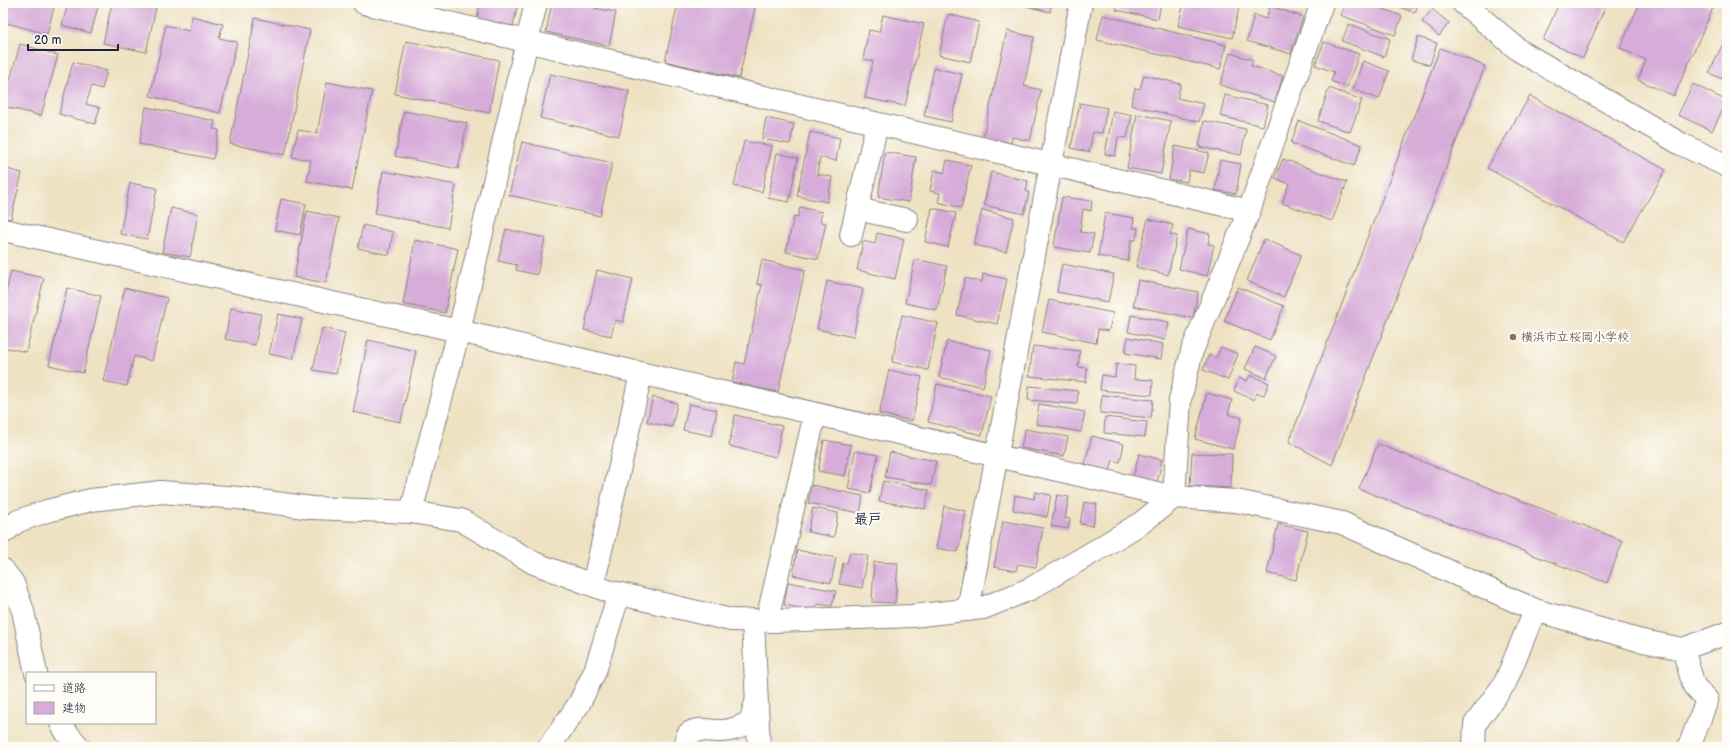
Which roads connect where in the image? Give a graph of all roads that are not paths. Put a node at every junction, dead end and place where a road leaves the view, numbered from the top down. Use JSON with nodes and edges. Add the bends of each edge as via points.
{"nodes":[{"id":1,"x":364,"y":3,"type":"edge"},
{"id":2,"x":536,"y":3,"type":"edge"},
{"id":3,"x":1081,"y":3,"type":"edge"},
{"id":4,"x":1322,"y":3,"type":"edge"},
{"id":5,"x":1463,"y":3,"type":"edge"},
{"id":6,"x":528,"y":42,"type":"junction"},
{"id":7,"x":877,"y":124,"type":"junction"},
{"id":8,"x":1051,"y":164,"type":"junction"},
{"id":9,"x":1727,"y":166,"type":"edge"},
{"id":10,"x":857,"y":209,"type":"junction"},
{"id":11,"x":1249,"y":211,"type":"junction"},
{"id":12,"x":907,"y":220,"type":"dead end"},
{"id":13,"x":3,"y":230,"type":"edge"},
{"id":14,"x":851,"y":235,"type":"dead end"},
{"id":15,"x":459,"y":331,"type":"junction"},
{"id":16,"x":641,"y":374,"type":"junction"},
{"id":17,"x":815,"y":414,"type":"junction"},
{"id":18,"x":996,"y":456,"type":"junction"},
{"id":19,"x":1174,"y":497,"type":"junction"},
{"id":20,"x":411,"y":512,"type":"junction"},
{"id":21,"x":3,"y":533,"type":"edge"},
{"id":22,"x":3,"y":570,"type":"edge"},
{"id":23,"x":593,"y":585,"type":"junction"},
{"id":24,"x":619,"y":594,"type":"junction"},
{"id":25,"x":968,"y":610,"type":"junction"},
{"id":26,"x":1535,"y":610,"type":"junction"},
{"id":27,"x":760,"y":620,"type":"junction"},
{"id":28,"x":1727,"y":634,"type":"edge"},
{"id":29,"x":1683,"y":649,"type":"junction"},
{"id":30,"x":36,"y":672,"type":"edge"},
{"id":31,"x":756,"y":702,"type":"junction"},
{"id":32,"x":62,"y":724,"type":"edge"},
{"id":33,"x":79,"y":747,"type":"edge"},
{"id":34,"x":549,"y":747,"type":"edge"},
{"id":35,"x":685,"y":747,"type":"edge"},
{"id":36,"x":759,"y":747,"type":"edge"},
{"id":37,"x":1474,"y":747,"type":"edge"},
{"id":38,"x":1690,"y":747,"type":"edge"}],
"edges":[{"from":1,"to":6,"type":"street"},
{"from":2,"to":6,"type":"street"},
{"from":3,"to":8,"type":"street"},
{"from":4,"to":11,"type":"street"},
{"from":5,"to":9,"type":"street","via":[[1520,51],[1681,144]]},
{"from":6,"to":7,"type":"street"},
{"from":6,"to":15,"type":"street"},
{"from":7,"to":8,"type":"street"},
{"from":7,"to":10,"type":"street"},
{"from":8,"to":11,"type":"street"},
{"from":8,"to":18,"type":"street"},
{"from":10,"to":12,"type":"street"},
{"from":10,"to":14,"type":"street"},
{"from":11,"to":19,"type":"street","via":[[1192,351],[1180,400]]},
{"from":13,"to":15,"type":"street"},
{"from":15,"to":16,"type":"street"},
{"from":15,"to":20,"type":"street"},
{"from":16,"to":17,"type":"street"},
{"from":16,"to":23,"type":"street"},
{"from":17,"to":18,"type":"street"},
{"from":17,"to":27,"type":"street"},
{"from":18,"to":19,"type":"street"},
{"from":18,"to":25,"type":"street"},
{"from":19,"to":25,"type":"street","via":[[1141,523],[1030,589],[983,608]]},
{"from":19,"to":26,"type":"street","via":[[1236,501],[1342,523]]},
{"from":20,"to":21,"type":"street","via":[[312,508],[239,498],[161,492],[91,500],[47,511],[18,521]]},
{"from":20,"to":23,"type":"street","via":[[461,520],[534,563]]},
{"from":22,"to":30,"type":"street","via":[[13,583],[23,611]]},
{"from":23,"to":24,"type":"street"},
{"from":24,"to":27,"type":"street","via":[[731,620]]},
{"from":24,"to":34,"type":"street","via":[[595,671],[579,704]]},
{"from":25,"to":27,"type":"street","via":[[912,616]]},
{"from":26,"to":29,"type":"street","via":[[1638,640]]},
{"from":26,"to":37,"type":"street","via":[[1505,683],[1475,724]]},
{"from":27,"to":31,"type":"street"},
{"from":28,"to":29,"type":"street"},
{"from":29,"to":38,"type":"street","via":[[1694,686],[1707,700]]},
{"from":31,"to":35,"type":"street","via":[[750,722],[724,731],[694,730],[688,734]]},
{"from":31,"to":36,"type":"street"},
{"from":32,"to":33,"type":"street"}]}
